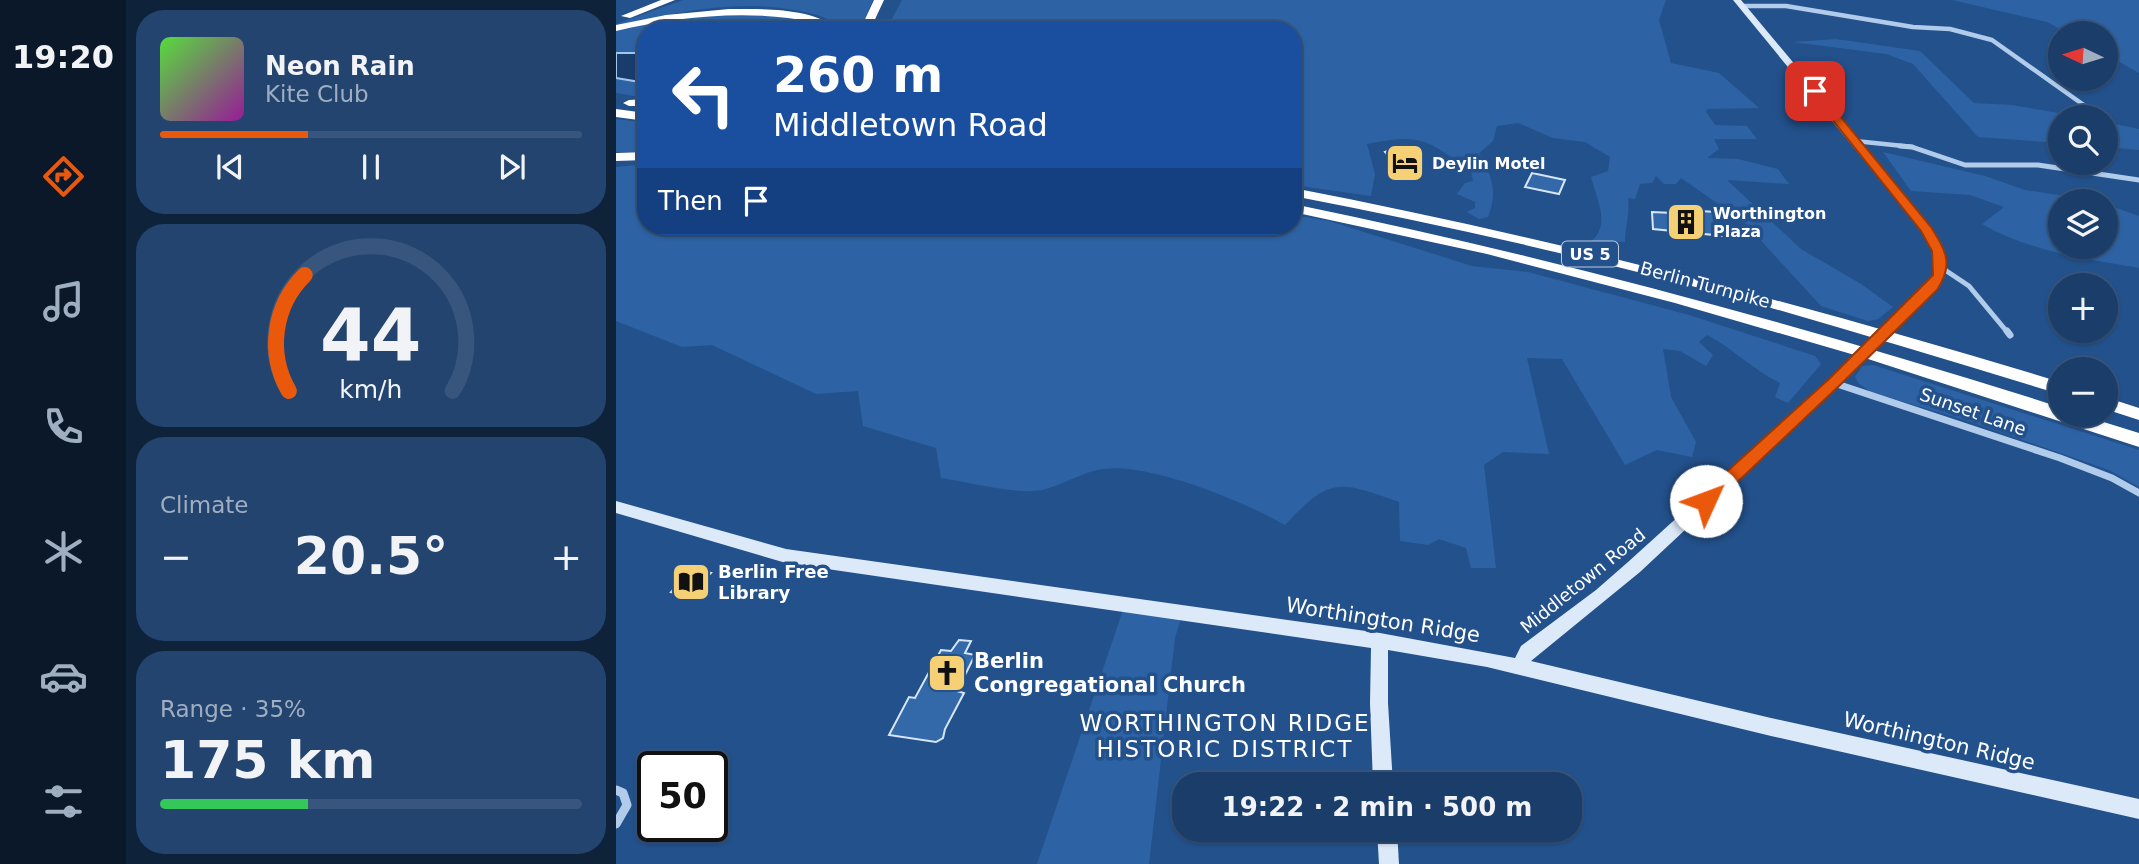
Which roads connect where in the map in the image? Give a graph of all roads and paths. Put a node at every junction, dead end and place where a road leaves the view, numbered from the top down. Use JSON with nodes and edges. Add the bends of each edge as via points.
{"nodes":[{"id":1,"x":644,"y":0,"type":"edge"},
{"id":2,"x":670,"y":0,"type":"edge"},
{"id":3,"x":879,"y":0,"type":"edge"},
{"id":4,"x":1740,"y":3,"type":"edge"},
{"id":5,"x":616,"y":10,"type":"edge"},
{"id":6,"x":616,"y":19,"type":"edge"},
{"id":7,"x":649,"y":21,"type":"edge"},
{"id":8,"x":823,"y":21,"type":"edge"},
{"id":9,"x":870,"y":21,"type":"edge"},
{"id":10,"x":637,"y":24,"type":"edge"},
{"id":11,"x":616,"y":28,"type":"edge"},
{"id":12,"x":616,"y":101,"type":"edge"},
{"id":13,"x":637,"y":103,"type":"edge"},
{"id":14,"x":2084,"y":105,"type":"edge"},
{"id":15,"x":616,"y":113,"type":"edge"},
{"id":16,"x":637,"y":116,"type":"edge"},
{"id":17,"x":1855,"y":141,"type":"junction"},
{"id":18,"x":637,"y":156,"type":"edge"},
{"id":19,"x":616,"y":157,"type":"edge"},
{"id":20,"x":2139,"y":180,"type":"edge"},
{"id":21,"x":1302,"y":194,"type":"edge"},
{"id":22,"x":1302,"y":210,"type":"edge"},
{"id":23,"x":1942,"y":268,"type":"junction"},
{"id":24,"x":1882,"y":333,"type":"junction"},
{"id":25,"x":2010,"y":335,"type":"dead end"},
{"id":26,"x":1863,"y":352,"type":"junction"},
{"id":27,"x":1834,"y":383,"type":"junction"},
{"id":28,"x":2048,"y":384,"type":"edge"},
{"id":29,"x":2118,"y":407,"type":"edge"},
{"id":30,"x":2048,"y":410,"type":"edge"},
{"id":31,"x":2139,"y":414,"type":"edge"},
{"id":32,"x":2100,"y":427,"type":"edge"},
{"id":33,"x":2139,"y":440,"type":"edge"},
{"id":34,"x":2139,"y":493,"type":"edge"},
{"id":35,"x":616,"y":507,"type":"edge"},
{"id":36,"x":1380,"y":641,"type":"junction"},
{"id":37,"x":1519,"y":667,"type":"junction"},
{"id":38,"x":1382,"y":772,"type":"edge"},
{"id":39,"x":616,"y":790,"type":"edge"},
{"id":40,"x":2139,"y":808,"type":"edge"},
{"id":41,"x":616,"y":824,"type":"edge"},
{"id":42,"x":1388,"y":842,"type":"edge"},
{"id":43,"x":1389,"y":864,"type":"edge"}],
"edges":[{"from":1,"to":5,"type":"highway"},
{"from":2,"to":6,"type":"highway"},
{"from":3,"to":9,"type":"highway"},
{"from":4,"to":14,"type":"street","via":[[1950,29],[1992,40]]},
{"from":4,"to":17,"type":"street"},
{"from":7,"to":8,"type":"highway","via":[[687,13],[752,9]]},
{"from":10,"to":11,"type":"highway"},
{"from":12,"to":13,"type":"highway"},
{"from":15,"to":16,"type":"highway"},
{"from":17,"to":20,"type":"street","via":[[1912,147],[1965,165],[2038,165]]},
{"from":17,"to":23,"type":"street","via":[[1926,229],[1939,251]]},
{"from":18,"to":19,"type":"highway"},
{"from":21,"to":24,"type":"highway","name":"Berlin Turnpike","number":"US 5","via":[[1620,262]]},
{"from":22,"to":26,"type":"highway","name":"Berlin Turnpike","number":"US 5","via":[[1546,265]]},
{"from":23,"to":24,"type":"street","name":"Middletown Road","via":[[1932,287]]},
{"from":23,"to":25,"type":"street","via":[[1969,286]]},
{"from":24,"to":26,"type":"street","name":"Middletown Road"},
{"from":24,"to":28,"type":"highway","name":"Berlin Turnpike","number":"US 5"},
{"from":26,"to":27,"type":"street","name":"Middletown Road"},
{"from":26,"to":30,"type":"highway","name":"Berlin Turnpike","number":"US 5"},
{"from":27,"to":34,"type":"street","name":"Sunset Lane","via":[[2069,461]]},
{"from":27,"to":37,"type":"street","name":"Middletown Road","via":[[1602,594],[1527,652]]},
{"from":29,"to":31,"type":"highway"},
{"from":32,"to":33,"type":"highway","name":"Berlin Turnpike","number":"US 5"},
{"from":35,"to":36,"type":"street","name":"Worthington Ridge","via":[[786,556]]},
{"from":36,"to":37,"type":"street","name":"Worthington Ridge"},
{"from":36,"to":38,"type":"street"},
{"from":37,"to":40,"type":"street","name":"Worthington Ridge"},
{"from":39,"to":41,"type":"street","via":[[623,793],[627,804]]},
{"from":42,"to":43,"type":"street"}]}
